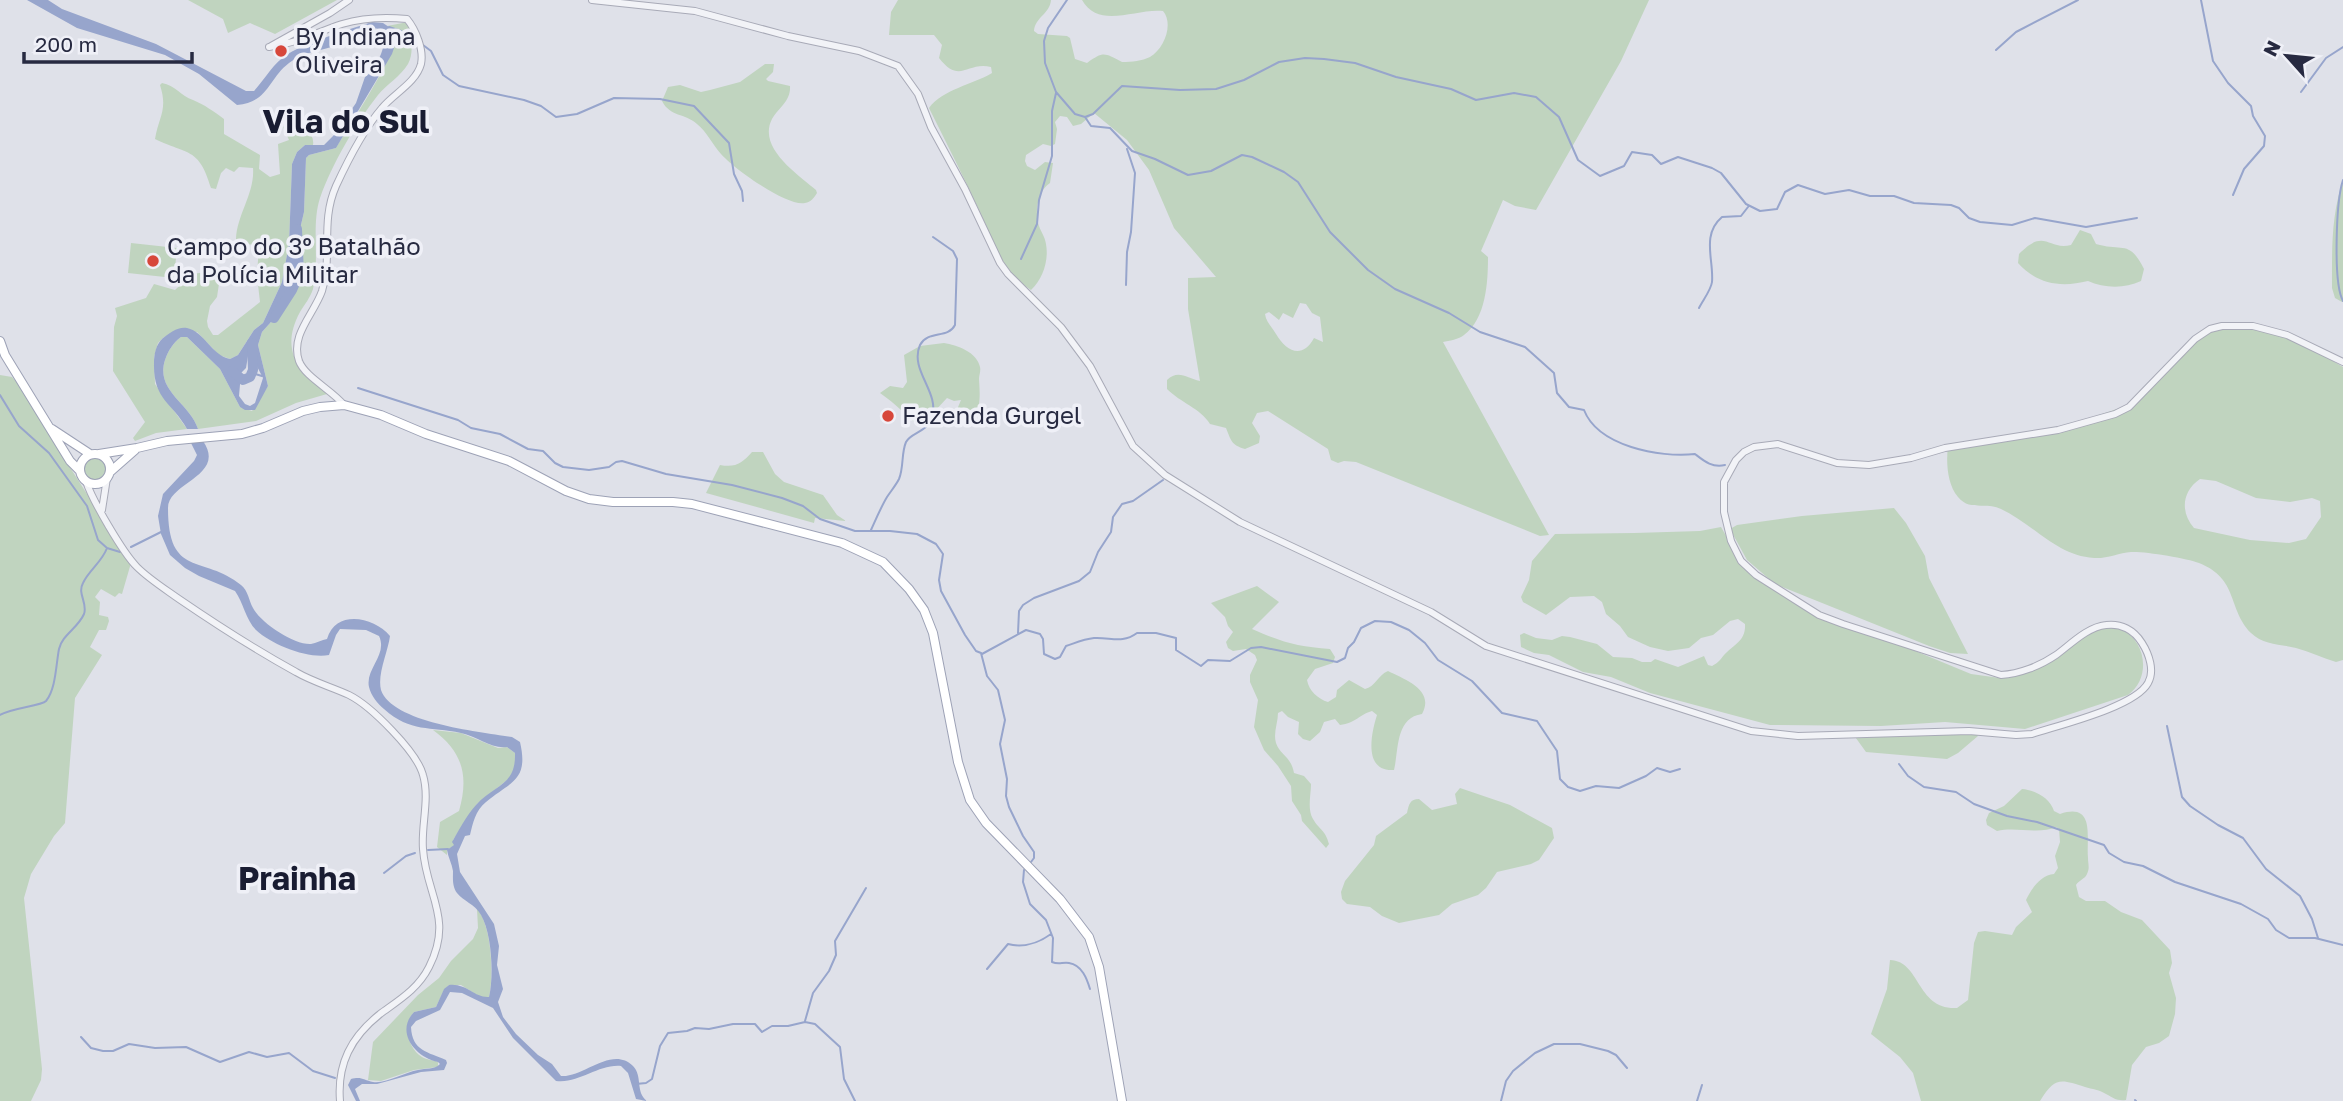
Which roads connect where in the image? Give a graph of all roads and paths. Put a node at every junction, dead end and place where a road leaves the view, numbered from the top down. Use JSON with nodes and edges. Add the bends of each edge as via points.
{"nodes":[{"id":1,"x":349,"y":0,"type":"edge"},
{"id":2,"x":592,"y":0,"type":"edge"},
{"id":3,"x":0,"y":341,"type":"edge"},
{"id":4,"x":2343,"y":362,"type":"edge"},
{"id":5,"x":344,"y":405,"type":"junction"},
{"id":6,"x":50,"y":428,"type":"junction"},
{"id":7,"x":137,"y":448,"type":"junction"},
{"id":8,"x":95,"y":454,"type":"junction"},
{"id":9,"x":80,"y":471,"type":"junction"},
{"id":10,"x":108,"y":475,"type":"junction"},
{"id":11,"x":86,"y":481,"type":"junction"},
{"id":12,"x":102,"y":512,"type":"junction"},
{"id":13,"x":340,"y":1101,"type":"edge"},
{"id":14,"x":1122,"y":1101,"type":"edge"}],
"edges":[{"from":1,"to":5,"type":"street","via":[[269,47],[303,41],[343,24],[381,19],[407,19],[418,39],[421,64],[417,72],[381,108],[331,197],[325,282],[300,334],[301,365]]},
{"from":2,"to":4,"type":"street","via":[[708,13],[859,51],[898,66],[918,94],[1008,274],[1061,327],[1099,380],[1133,446],[1164,475],[1240,522],[1431,612],[1486,646],[1752,731],[1798,736],[1969,731],[2032,734],[2132,699],[2146,687],[2151,672],[2139,638],[2117,625],[2096,628],[2053,657],[2001,675],[1819,615],[1756,575],[1741,561],[1731,541],[1722,492],[1728,471],[1744,452],[1778,444],[1860,466],[2059,430],[2124,411],[2195,339],[2222,326],[2253,326],[2287,334]]},
{"from":3,"to":6,"type":"main road"},
{"from":5,"to":7,"type":"main road","via":[[303,411],[242,434]]},
{"from":5,"to":14,"type":"main road","via":[[509,461],[589,499],[692,504],[842,543],[883,562],[909,589],[930,624],[970,800],[1088,937],[1099,967]]},
{"from":6,"to":8,"type":"main road"},
{"from":6,"to":9,"type":"main road"},
{"from":7,"to":8,"type":"main road"},
{"from":7,"to":10,"type":"main road"},
{"from":8,"to":9,"type":"main road","via":[[81,462]]},
{"from":8,"to":10,"type":"main road","via":[[107,460]]},
{"from":9,"to":11,"type":"main road"},
{"from":10,"to":11,"type":"main road","via":[[94,484]]},
{"from":10,"to":12,"type":"street"},
{"from":11,"to":12,"type":"street"},
{"from":12,"to":13,"type":"street","via":[[138,569],[288,668],[351,696],[405,744],[423,774],[423,848],[439,912],[438,944],[413,990],[365,1028],[347,1053]]}]}
